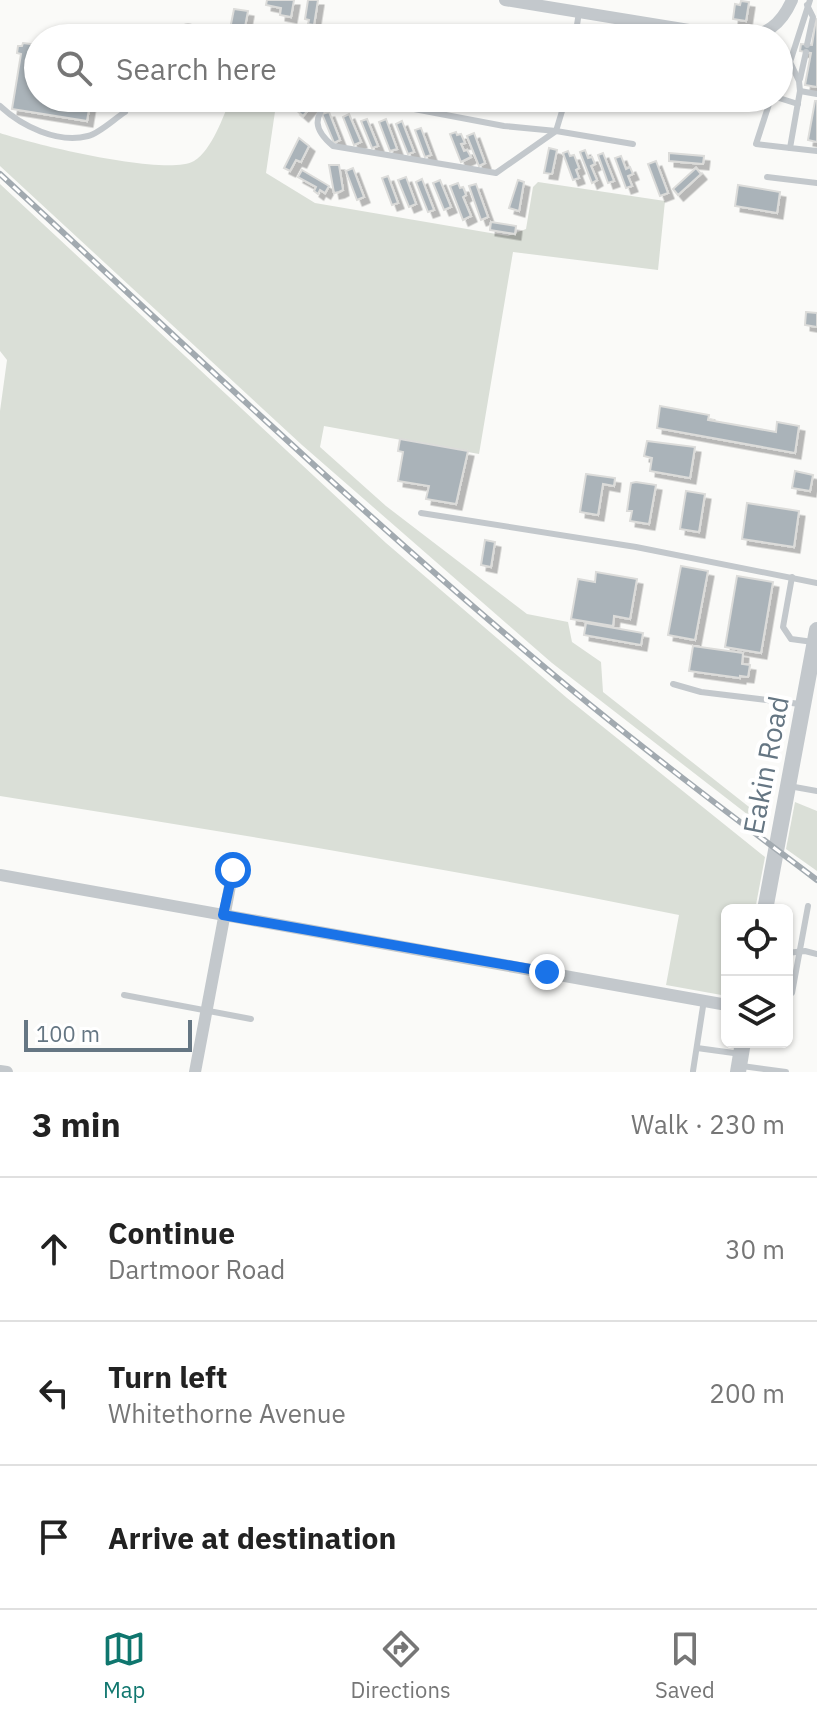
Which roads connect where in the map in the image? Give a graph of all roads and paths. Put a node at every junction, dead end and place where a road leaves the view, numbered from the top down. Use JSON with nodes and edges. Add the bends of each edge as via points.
{"nodes":[{"id":1,"x":505,"y":0,"type":"edge"},
{"id":2,"x":792,"y":0,"type":"edge"},
{"id":3,"x":809,"y":3,"type":"edge"},
{"id":4,"x":579,"y":12,"type":"junction"},
{"id":5,"x":577,"y":24,"type":"edge"},
{"id":6,"x":652,"y":24,"type":"edge"},
{"id":7,"x":777,"y":24,"type":"edge"},
{"id":8,"x":793,"y":53,"type":"edge"},
{"id":9,"x":793,"y":68,"type":"edge"},
{"id":10,"x":799,"y":81,"type":"junction"},
{"id":11,"x":800,"y":91,"type":"junction"},
{"id":12,"x":817,"y":94,"type":"edge"},
{"id":13,"x":793,"y":102,"type":"edge"},
{"id":14,"x":798,"y":104,"type":"junction"},
{"id":15,"x":0,"y":106,"type":"edge"},
{"id":16,"x":125,"y":112,"type":"dead end"},
{"id":17,"x":319,"y":112,"type":"edge"},
{"id":18,"x":430,"y":112,"type":"edge"},
{"id":19,"x":562,"y":112,"type":"edge"},
{"id":20,"x":766,"y":112,"type":"edge"},
{"id":21,"x":556,"y":131,"type":"junction"},
{"id":22,"x":633,"y":144,"type":"dead end"},
{"id":23,"x":790,"y":148,"type":"junction"},
{"id":24,"x":817,"y":151,"type":"edge"},
{"id":25,"x":767,"y":177,"type":"dead end"},
{"id":26,"x":817,"y":183,"type":"edge"},
{"id":27,"x":421,"y":513,"type":"dead end"},
{"id":28,"x":792,"y":577,"type":"junction"},
{"id":29,"x":817,"y":583,"type":"edge"},
{"id":30,"x":816,"y":638,"type":"edge"},
{"id":31,"x":673,"y":684,"type":"dead end"},
{"id":32,"x":804,"y":705,"type":"junction"},
{"id":33,"x":787,"y":785,"type":"junction"},
{"id":34,"x":817,"y":791,"type":"edge"},
{"id":35,"x":233,"y":870,"type":"dead end"},
{"id":36,"x":0,"y":875,"type":"edge"},
{"id":37,"x":766,"y":904,"type":"edge"},
{"id":38,"x":808,"y":906,"type":"dead end"},
{"id":39,"x":223,"y":915,"type":"junction"},
{"id":40,"x":793,"y":952,"type":"edge"},
{"id":41,"x":799,"y":952,"type":"junction"},
{"id":42,"x":817,"y":954,"type":"edge"},
{"id":43,"x":793,"y":987,"type":"edge"},
{"id":44,"x":124,"y":995,"type":"dead end"},
{"id":45,"x":704,"y":1000,"type":"junction"},
{"id":46,"x":721,"y":1004,"type":"edge"},
{"id":47,"x":207,"y":1012,"type":"junction"},
{"id":48,"x":251,"y":1019,"type":"dead end"},
{"id":49,"x":697,"y":1048,"type":"junction"},
{"id":50,"x":740,"y":1058,"type":"edge"},
{"id":51,"x":0,"y":1071,"type":"edge"},
{"id":52,"x":693,"y":1071,"type":"edge"},
{"id":53,"x":7,"y":1072,"type":"edge"},
{"id":54,"x":195,"y":1072,"type":"edge"},
{"id":55,"x":786,"y":1072,"type":"edge"}],
"edges":[{"from":1,"to":4,"type":"street"},
{"from":2,"to":7,"type":"street"},
{"from":3,"to":8,"type":"lane"},
{"from":3,"to":10,"type":"lane","via":[[813,17]]},
{"from":4,"to":5,"type":"lane"},
{"from":4,"to":6,"type":"street"},
{"from":9,"to":10,"type":"lane"},
{"from":10,"to":11,"type":"lane"},
{"from":11,"to":12,"type":"lane"},
{"from":11,"to":14,"type":"lane"},
{"from":13,"to":14,"type":"lane"},
{"from":14,"to":23,"type":"lane"},
{"from":15,"to":16,"type":"lane","via":[[20,123],[70,138],[90,136]]},
{"from":17,"to":21,"type":"lane","via":[[322,137],[333,146],[496,173]]},
{"from":18,"to":21,"type":"lane"},
{"from":19,"to":21,"type":"lane"},
{"from":20,"to":23,"type":"lane","via":[[756,144]]},
{"from":21,"to":22,"type":"lane"},
{"from":23,"to":24,"type":"lane"},
{"from":25,"to":26,"type":"lane"},
{"from":27,"to":28,"type":"lane"},
{"from":28,"to":29,"type":"lane"},
{"from":28,"to":30,"type":"lane","via":[[785,633],[791,639]]},
{"from":30,"to":32,"type":"street","name":"Eakin Road"},
{"from":31,"to":32,"type":"lane"},
{"from":32,"to":33,"type":"street","name":"Eakin Road"},
{"from":33,"to":34,"type":"lane"},
{"from":33,"to":37,"type":"street","name":"Eakin Road"},
{"from":35,"to":39,"type":"street"},
{"from":36,"to":39,"type":"street"},
{"from":38,"to":41,"type":"lane"},
{"from":39,"to":45,"type":"street"},
{"from":39,"to":47,"type":"street"},
{"from":40,"to":41,"type":"lane"},
{"from":41,"to":42,"type":"lane"},
{"from":41,"to":43,"type":"lane"},
{"from":44,"to":47,"type":"lane"},
{"from":45,"to":46,"type":"street"},
{"from":45,"to":49,"type":"lane"},
{"from":47,"to":48,"type":"lane"},
{"from":47,"to":54,"type":"street"},
{"from":49,"to":50,"type":"lane"},
{"from":49,"to":52,"type":"lane"},
{"from":50,"to":55,"type":"lane"},
{"from":51,"to":53,"type":"street"}]}
